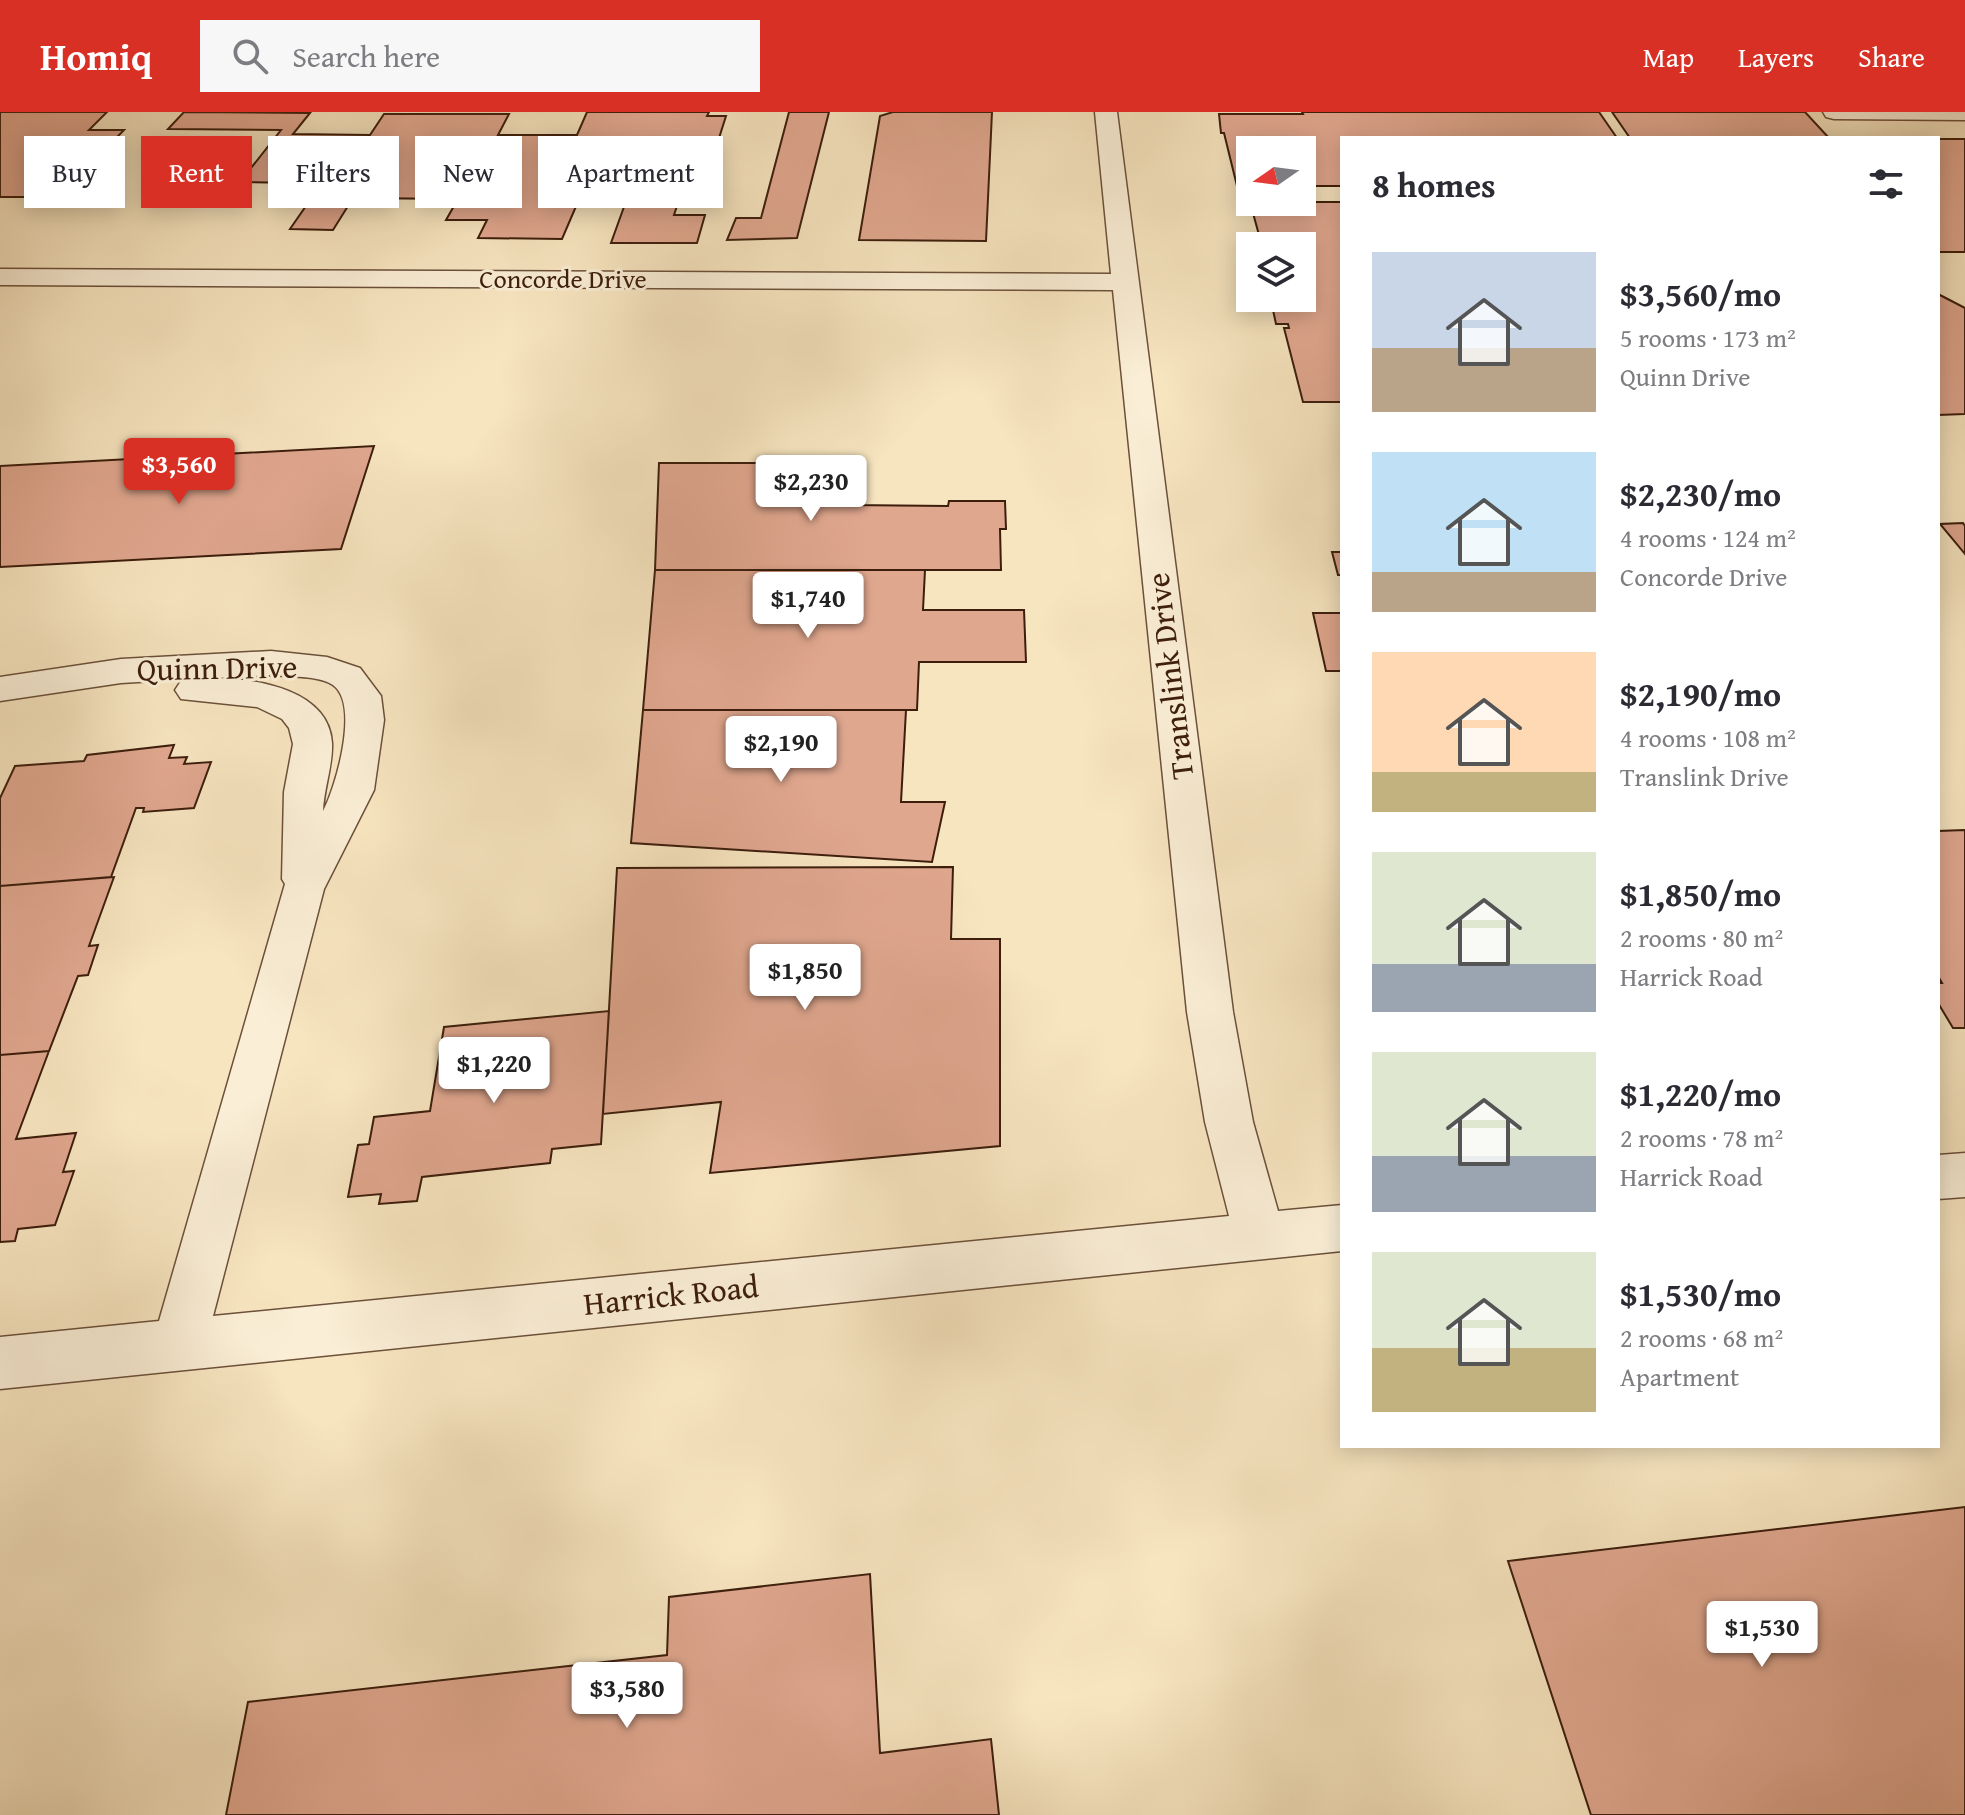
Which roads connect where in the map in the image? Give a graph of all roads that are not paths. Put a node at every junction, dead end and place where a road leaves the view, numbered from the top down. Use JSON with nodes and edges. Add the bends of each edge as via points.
{"nodes":[{"id":1,"x":1106,"y":112,"type":"edge"},
{"id":2,"x":1834,"y":112,"type":"edge"},
{"id":3,"x":1965,"y":113,"type":"edge"},
{"id":4,"x":0,"y":277,"type":"edge"},
{"id":5,"x":1125,"y":282,"type":"junction"},
{"id":6,"x":0,"y":690,"type":"edge"},
{"id":7,"x":303,"y":889,"type":"junction"},
{"id":8,"x":1965,"y":1175,"type":"edge"},
{"id":9,"x":1940,"y":1177,"type":"edge"},
{"id":10,"x":1340,"y":1228,"type":"edge"},
{"id":11,"x":1259,"y":1235,"type":"junction"},
{"id":12,"x":179,"y":1345,"type":"junction"},
{"id":13,"x":0,"y":1363,"type":"edge"}],
"edges":[{"from":1,"to":5,"type":"street","name":"Translink Drive"},
{"from":2,"to":3,"type":"street"},
{"from":4,"to":5,"type":"street","name":"Concorde Drive"},
{"from":5,"to":11,"type":"street","name":"Translink Drive","via":[[1210,1012],[1229,1122]]},
{"from":6,"to":7,"type":"street","name":"Quinn Drive","via":[[253,693],[299,714],[313,740],[304,789]]},
{"from":6,"to":7,"type":"street","name":"Quinn Drive","via":[[121,671],[222,664],[303,664],[347,677],[362,696],[365,720],[354,790]]},
{"from":7,"to":12,"type":"street","name":"Quinn Drive"},
{"from":8,"to":9,"type":"street"},
{"from":10,"to":11,"type":"street","name":"Harrick Road"},
{"from":11,"to":12,"type":"street","name":"Harrick Road"},
{"from":12,"to":13,"type":"street","name":"Harrick Road"}]}
